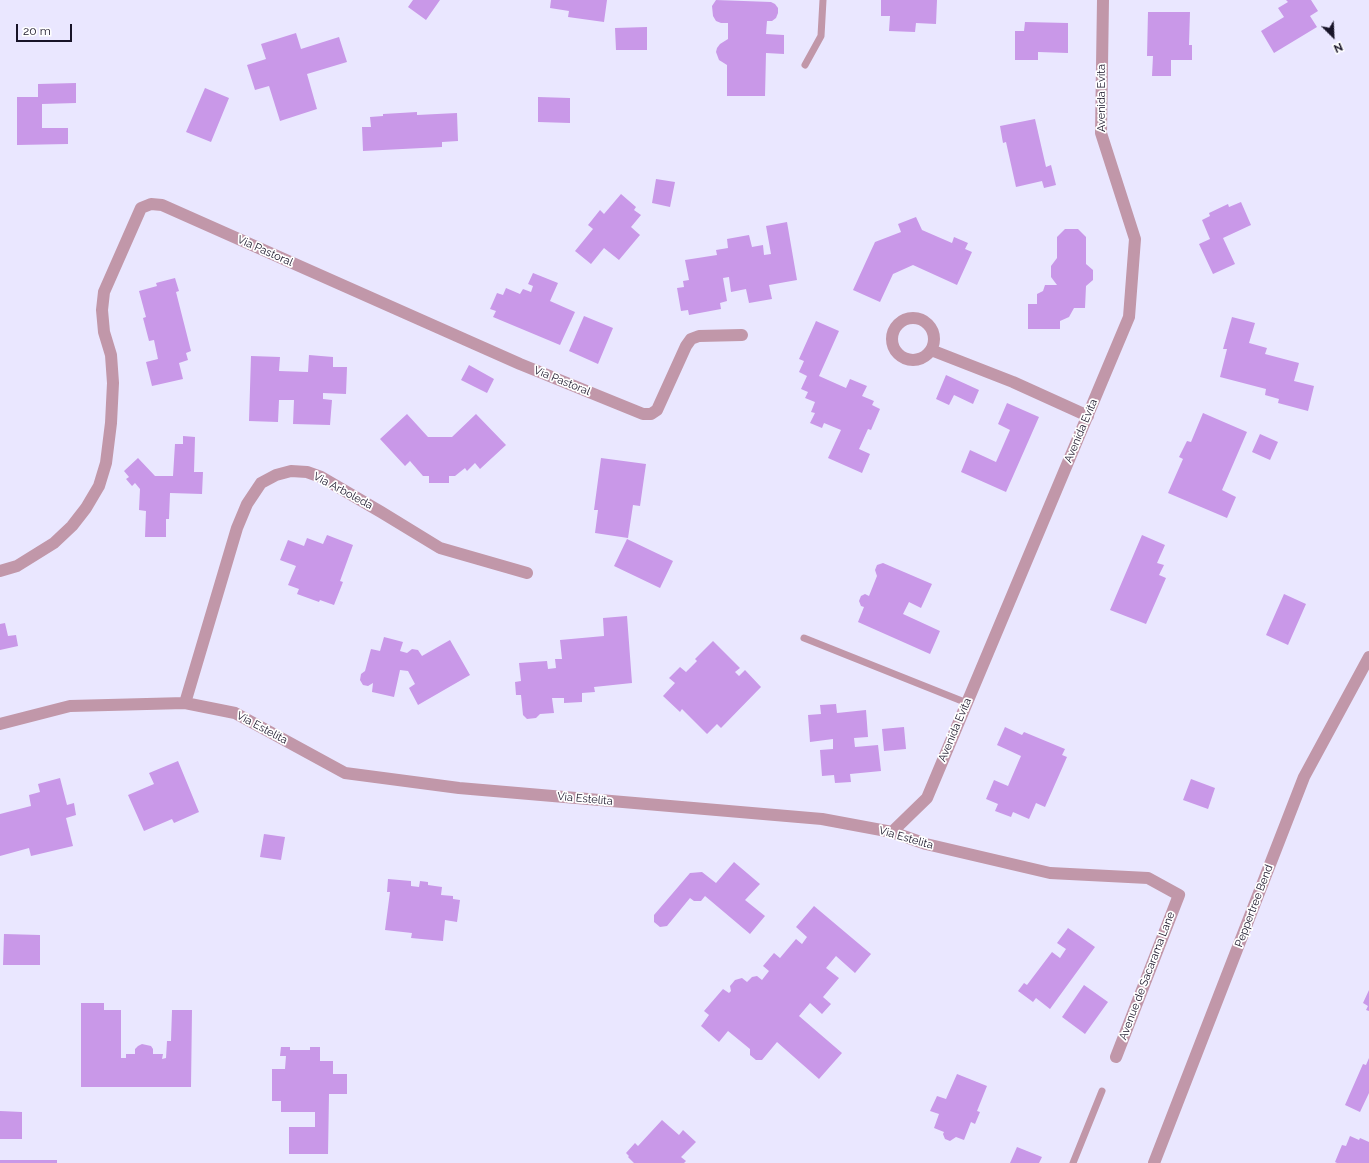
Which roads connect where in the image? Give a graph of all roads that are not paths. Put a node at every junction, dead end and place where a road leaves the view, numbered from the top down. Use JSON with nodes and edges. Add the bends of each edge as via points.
{"nodes":[{"id":1,"x":823,"y":0,"type":"edge"},
{"id":2,"x":1103,"y":0,"type":"edge"},
{"id":3,"x":805,"y":65,"type":"dead end"},
{"id":4,"x":742,"y":335,"type":"dead end"},
{"id":5,"x":932,"y":350,"type":"dead end"},
{"id":6,"x":1088,"y":416,"type":"junction"},
{"id":7,"x":0,"y":571,"type":"edge"},
{"id":8,"x":527,"y":573,"type":"dead end"},
{"id":9,"x":804,"y":638,"type":"dead end"},
{"id":10,"x":1369,"y":657,"type":"edge"},
{"id":11,"x":185,"y":702,"type":"junction"},
{"id":12,"x":967,"y":703,"type":"junction"},
{"id":13,"x":0,"y":724,"type":"edge"},
{"id":14,"x":892,"y":832,"type":"junction"},
{"id":15,"x":1179,"y":895,"type":"joint"},
{"id":16,"x":1116,"y":1057,"type":"dead end"},
{"id":17,"x":1102,"y":1091,"type":"dead end"},
{"id":18,"x":1073,"y":1163,"type":"edge"},
{"id":19,"x":1154,"y":1163,"type":"edge"}],
"edges":[{"from":1,"to":3,"type":"lane","via":[[821,36]]},
{"from":2,"to":6,"type":"street","name":"Avenida Evita","via":[[1101,133],[1135,239],[1129,317]]},
{"from":4,"to":7,"type":"street","name":"Via Pastoral","via":[[699,336],[691,339],[657,410],[651,414],[643,414],[520,364],[162,205],[151,204],[141,208],[104,292],[104,332],[113,383],[106,464],[99,486],[72,526],[54,543],[17,566]]},
{"from":5,"to":6,"type":"street","via":[[1013,382]]},
{"from":6,"to":12,"type":"street","name":"Avenida Evita"},
{"from":8,"to":11,"type":"street","name":"Via Arboleda","via":[[440,548],[321,477],[307,472],[291,471],[276,475],[262,483],[247,504],[237,528]]},
{"from":9,"to":12,"type":"lane"},
{"from":10,"to":19,"type":"street","name":"Peppertree Bend","via":[[1304,777]]},
{"from":11,"to":13,"type":"street","name":"Via Estelita","via":[[70,706]]},
{"from":11,"to":14,"type":"street","name":"Via Estelita","via":[[234,713],[345,773],[459,788],[822,819]]},
{"from":12,"to":14,"type":"street","name":"Avenida Evita","via":[[927,798]]},
{"from":14,"to":15,"type":"street","name":"Via Estelita","via":[[926,844],[1050,873],[1148,878]]},
{"from":15,"to":16,"type":"street","name":"Avenue de Sacarama Lane"},
{"from":17,"to":18,"type":"lane"}]}
